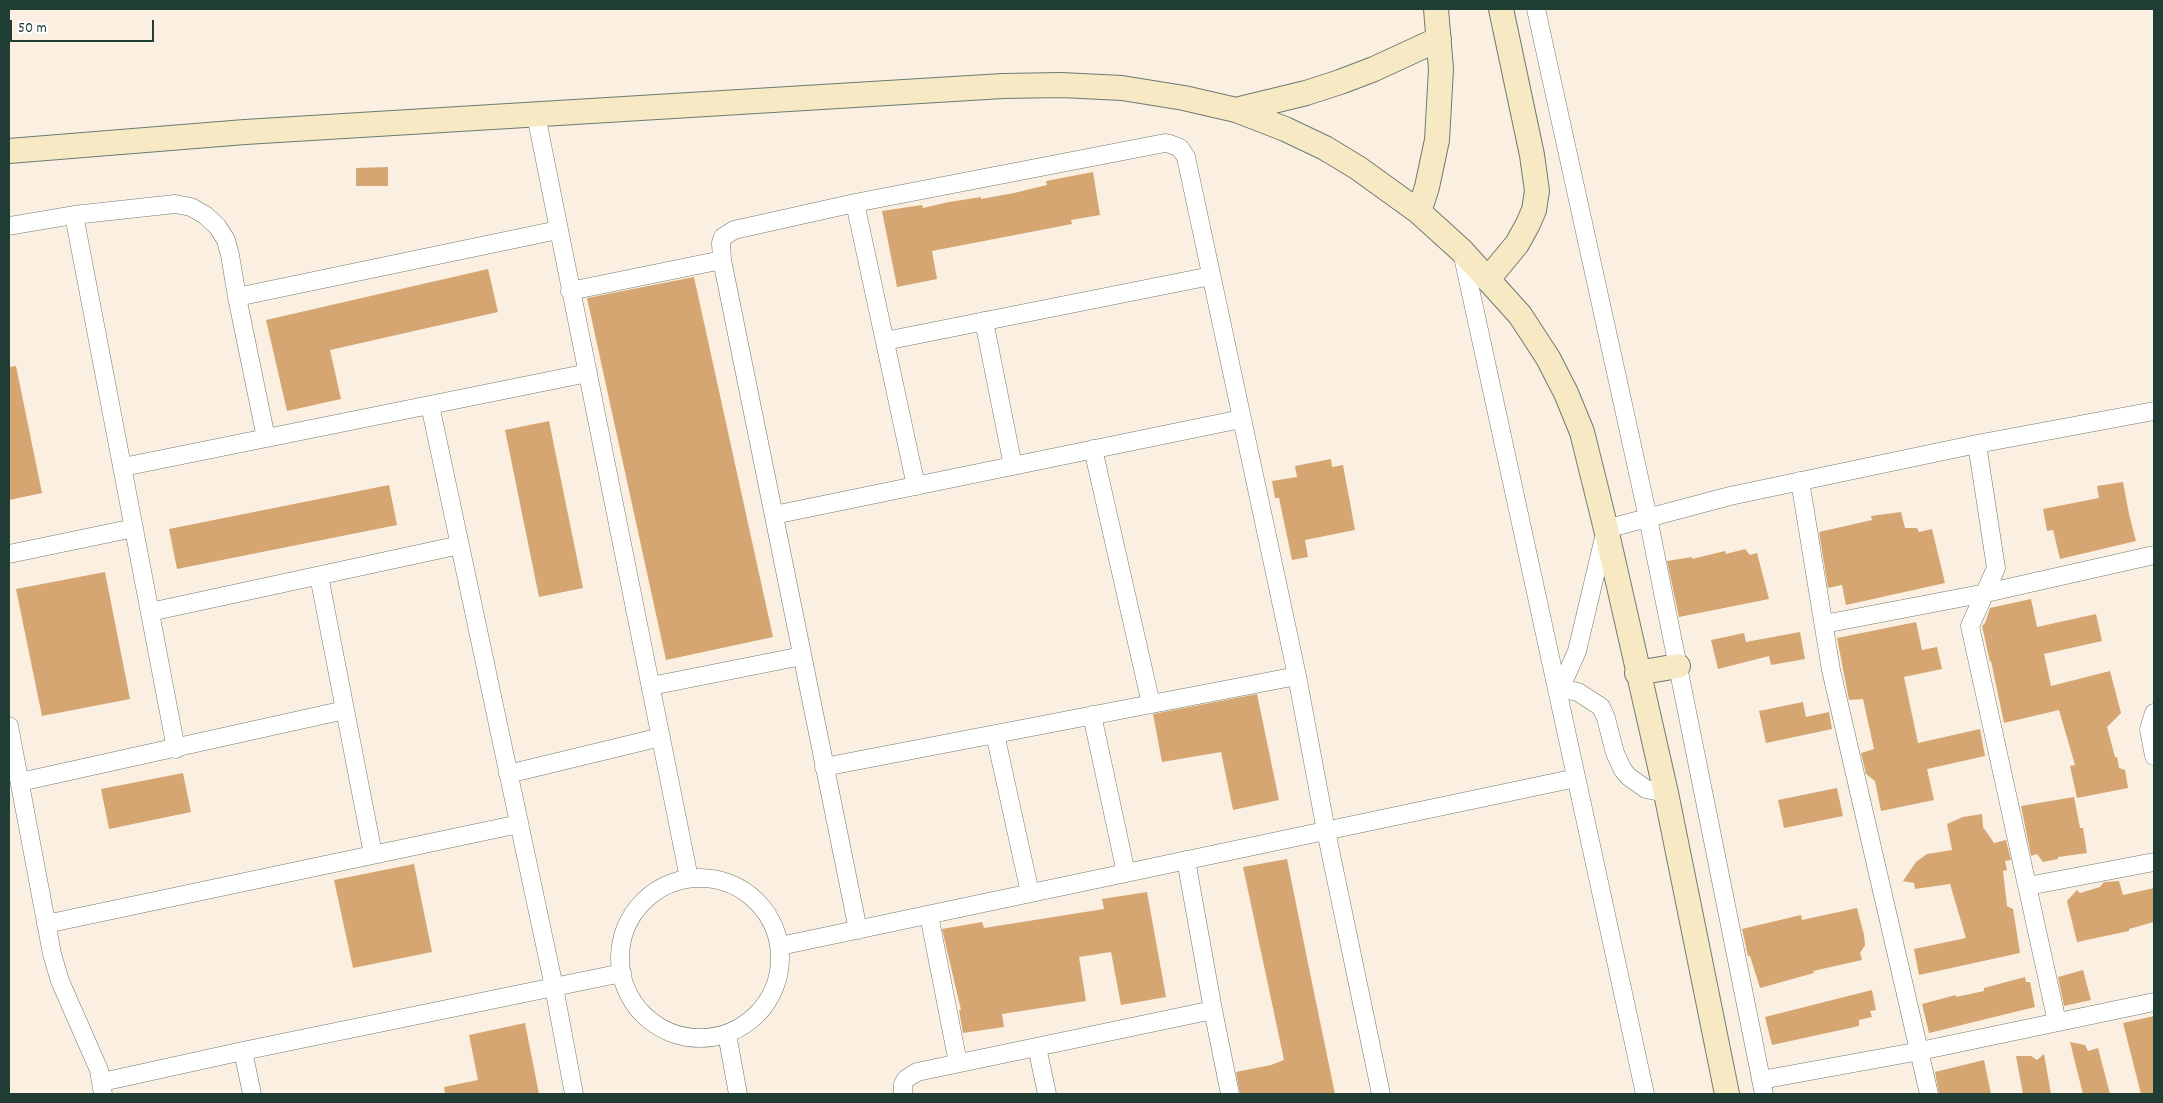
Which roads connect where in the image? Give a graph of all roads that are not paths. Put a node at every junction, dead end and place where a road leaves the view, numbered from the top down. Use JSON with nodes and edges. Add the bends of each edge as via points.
{"nodes":[{"id":1,"x":1436,"y":9,"type":"edge"},
{"id":2,"x":1501,"y":9,"type":"edge"},
{"id":3,"x":1536,"y":9,"type":"edge"},
{"id":4,"x":1439,"y":39,"type":"junction"},
{"id":5,"x":1236,"y":110,"type":"junction"},
{"id":6,"x":536,"y":115,"type":"junction"},
{"id":7,"x":9,"y":151,"type":"edge"},
{"id":8,"x":855,"y":203,"type":"junction"},
{"id":9,"x":1419,"y":212,"type":"junction"},
{"id":10,"x":74,"y":215,"type":"junction"},
{"id":11,"x":9,"y":226,"type":"edge"},
{"id":12,"x":558,"y":230,"type":"junction"},
{"id":13,"x":1462,"y":251,"type":"junction"},
{"id":14,"x":722,"y":260,"type":"junction"},
{"id":15,"x":1211,"y":276,"type":"junction"},
{"id":16,"x":1488,"y":279,"type":"junction"},
{"id":17,"x":570,"y":291,"type":"junction"},
{"id":18,"x":237,"y":297,"type":"junction"},
{"id":19,"x":984,"y":322,"type":"junction"},
{"id":20,"x":885,"y":341,"type":"junction"},
{"id":21,"x":588,"y":373,"type":"junction"},
{"id":22,"x":430,"y":405,"type":"junction"},
{"id":23,"x":2154,"y":411,"type":"edge"},
{"id":24,"x":1241,"y":419,"type":"junction"},
{"id":25,"x":266,"y":438,"type":"junction"},
{"id":26,"x":1977,"y":444,"type":"junction"},
{"id":27,"x":1093,"y":449,"type":"junction"},
{"id":28,"x":1013,"y":466,"type":"junction"},
{"id":29,"x":122,"y":467,"type":"junction"},
{"id":30,"x":1800,"y":481,"type":"junction"},
{"id":31,"x":916,"y":486,"type":"junction"},
{"id":32,"x":774,"y":515,"type":"junction"},
{"id":33,"x":1648,"y":518,"type":"junction"},
{"id":34,"x":134,"y":528,"type":"junction"},
{"id":35,"x":1606,"y":529,"type":"junction"},
{"id":36,"x":460,"y":545,"type":"junction"},
{"id":37,"x":9,"y":554,"type":"edge"},
{"id":38,"x":2154,"y":555,"type":"edge"},
{"id":39,"x":319,"y":576,"type":"junction"},
{"id":40,"x":1986,"y":593,"type":"junction"},
{"id":41,"x":150,"y":612,"type":"junction"},
{"id":42,"x":1824,"y":624,"type":"junction"},
{"id":43,"x":802,"y":656,"type":"junction"},
{"id":44,"x":1678,"y":666,"type":"junction"},
{"id":45,"x":1638,"y":673,"type":"junction"},
{"id":46,"x":1297,"y":676,"type":"junction"},
{"id":47,"x":651,"y":686,"type":"junction"},
{"id":48,"x":1558,"y":688,"type":"junction"},
{"id":49,"x":1152,"y":704,"type":"junction"},
{"id":50,"x":345,"y":710,"type":"junction"},
{"id":51,"x":2154,"y":713,"type":"edge"},
{"id":52,"x":1092,"y":716,"type":"junction"},
{"id":53,"x":9,"y":726,"type":"edge"},
{"id":54,"x":995,"y":734,"type":"junction"},
{"id":55,"x":661,"y":737,"type":"junction"},
{"id":56,"x":176,"y":749,"type":"junction"},
{"id":57,"x":2154,"y":756,"type":"edge"},
{"id":58,"x":824,"y":767,"type":"junction"},
{"id":59,"x":508,"y":774,"type":"junction"},
{"id":60,"x":1576,"y":778,"type":"junction"},
{"id":61,"x":20,"y":782,"type":"junction"},
{"id":62,"x":1666,"y":793,"type":"junction"},
{"id":63,"x":519,"y":824,"type":"junction"},
{"id":64,"x":1326,"y":831,"type":"junction"},
{"id":65,"x":373,"y":854,"type":"junction"},
{"id":66,"x":1186,"y":860,"type":"junction"},
{"id":67,"x":2154,"y":862,"type":"edge"},
{"id":68,"x":1126,"y":873,"type":"junction"},
{"id":69,"x":689,"y":878,"type":"junction"},
{"id":70,"x":2028,"y":886,"type":"junction"},
{"id":71,"x":1030,"y":894,"type":"junction"},
{"id":72,"x":929,"y":915,"type":"junction"},
{"id":73,"x":46,"y":924,"type":"junction"},
{"id":74,"x":858,"y":930,"type":"junction"},
{"id":75,"x":780,"y":946,"type":"junction"},
{"id":76,"x":622,"y":973,"type":"junction"},
{"id":77,"x":554,"y":987,"type":"junction"},
{"id":78,"x":2154,"y":1002,"type":"edge"},
{"id":79,"x":1213,"y":1010,"type":"junction"},
{"id":80,"x":2057,"y":1022,"type":"junction"},
{"id":81,"x":726,"y":1034,"type":"junction"},
{"id":82,"x":1037,"y":1047,"type":"junction"},
{"id":83,"x":243,"y":1050,"type":"junction"},
{"id":84,"x":1920,"y":1051,"type":"junction"},
{"id":85,"x":958,"y":1063,"type":"junction"},
{"id":86,"x":1763,"y":1087,"type":"edge"},
{"id":87,"x":103,"y":1088,"type":"edge"},
{"id":88,"x":252,"y":1094,"type":"edge"},
{"id":89,"x":574,"y":1094,"type":"edge"},
{"id":90,"x":738,"y":1094,"type":"edge"},
{"id":91,"x":903,"y":1094,"type":"edge"},
{"id":92,"x":1047,"y":1094,"type":"edge"},
{"id":93,"x":1230,"y":1094,"type":"edge"},
{"id":94,"x":1382,"y":1094,"type":"edge"},
{"id":95,"x":1645,"y":1094,"type":"edge"},
{"id":96,"x":1727,"y":1094,"type":"edge"},
{"id":97,"x":1930,"y":1094,"type":"edge"}],
"edges":[{"from":1,"to":4,"type":"main road"},
{"from":2,"to":16,"type":"main road","via":[[1537,191],[1534,210],[1517,244]]},
{"from":3,"to":33,"type":"street"},
{"from":4,"to":5,"type":"main road","via":[[1340,82]]},
{"from":4,"to":9,"type":"main road","via":[[1437,140]]},
{"from":5,"to":6,"type":"main road","via":[[1122,88],[1061,85]]},
{"from":5,"to":9,"type":"main road","via":[[1325,148]]},
{"from":6,"to":7,"type":"main road","via":[[245,132]]},
{"from":6,"to":12,"type":"street"},
{"from":8,"to":14,"type":"street","via":[[734,230],[723,237]]},
{"from":8,"to":15,"type":"street","via":[[1170,144],[1180,148],[1186,157]]},
{"from":8,"to":20,"type":"street"},
{"from":9,"to":13,"type":"main road"},
{"from":10,"to":11,"type":"street"},
{"from":10,"to":18,"type":"street","via":[[175,204],[205,214],[218,226],[226,240]]},
{"from":10,"to":29,"type":"street"},
{"from":12,"to":17,"type":"street"},
{"from":12,"to":18,"type":"street"},
{"from":13,"to":16,"type":"main road"},
{"from":13,"to":48,"type":"street"},
{"from":14,"to":17,"type":"street"},
{"from":14,"to":32,"type":"street"},
{"from":15,"to":19,"type":"street"},
{"from":15,"to":24,"type":"street"},
{"from":16,"to":35,"type":"main road","via":[[1520,315],[1566,393],[1582,432]]},
{"from":17,"to":21,"type":"street"},
{"from":18,"to":25,"type":"street"},
{"from":19,"to":20,"type":"street"},
{"from":19,"to":28,"type":"street"},
{"from":20,"to":31,"type":"street"},
{"from":21,"to":22,"type":"street"},
{"from":21,"to":47,"type":"street"},
{"from":22,"to":25,"type":"street"},
{"from":22,"to":36,"type":"street"},
{"from":23,"to":26,"type":"street"},
{"from":24,"to":27,"type":"street"},
{"from":24,"to":46,"type":"street"},
{"from":25,"to":29,"type":"street"},
{"from":26,"to":30,"type":"street"},
{"from":26,"to":40,"type":"street","via":[[1996,568]]},
{"from":27,"to":28,"type":"street"},
{"from":27,"to":49,"type":"street"},
{"from":28,"to":31,"type":"street"},
{"from":29,"to":34,"type":"street"},
{"from":30,"to":33,"type":"street"},
{"from":30,"to":42,"type":"street"},
{"from":31,"to":32,"type":"street"},
{"from":32,"to":43,"type":"street"},
{"from":33,"to":35,"type":"street"},
{"from":33,"to":44,"type":"street"},
{"from":34,"to":37,"type":"street"},
{"from":34,"to":41,"type":"street"},
{"from":35,"to":45,"type":"main road"},
{"from":35,"to":48,"type":"street","via":[[1577,651]]},
{"from":36,"to":39,"type":"street"},
{"from":36,"to":59,"type":"street"},
{"from":38,"to":40,"type":"street"},
{"from":39,"to":41,"type":"street"},
{"from":39,"to":50,"type":"street"},
{"from":40,"to":42,"type":"street"},
{"from":40,"to":70,"type":"street","via":[[1970,626]]},
{"from":41,"to":56,"type":"street"},
{"from":42,"to":84,"type":"street","via":[[1831,670]]},
{"from":43,"to":47,"type":"street"},
{"from":43,"to":58,"type":"street"},
{"from":44,"to":45,"type":"main road"},
{"from":44,"to":86,"type":"street"},
{"from":45,"to":62,"type":"main road"},
{"from":46,"to":49,"type":"street"},
{"from":46,"to":64,"type":"street"},
{"from":47,"to":55,"type":"street"},
{"from":48,"to":60,"type":"street"},
{"from":48,"to":62,"type":"street","via":[[1578,692],[1601,708],[1615,753],[1629,778],[1646,789]]},
{"from":49,"to":52,"type":"street"},
{"from":50,"to":56,"type":"street"},
{"from":50,"to":65,"type":"street"},
{"from":51,"to":57,"type":"street","via":[[2149,728]]},
{"from":52,"to":54,"type":"street"},
{"from":52,"to":68,"type":"street"},
{"from":53,"to":61,"type":"street"},
{"from":54,"to":58,"type":"street"},
{"from":54,"to":71,"type":"street"},
{"from":55,"to":59,"type":"street"},
{"from":55,"to":69,"type":"street"},
{"from":56,"to":61,"type":"street"},
{"from":58,"to":74,"type":"street"},
{"from":59,"to":63,"type":"street"},
{"from":60,"to":64,"type":"street"},
{"from":60,"to":95,"type":"street"},
{"from":61,"to":73,"type":"street"},
{"from":62,"to":96,"type":"main road"},
{"from":63,"to":65,"type":"street"},
{"from":63,"to":77,"type":"street"},
{"from":64,"to":66,"type":"street"},
{"from":64,"to":94,"type":"street"},
{"from":65,"to":73,"type":"street"},
{"from":66,"to":68,"type":"street"},
{"from":66,"to":79,"type":"street"},
{"from":67,"to":70,"type":"street"},
{"from":68,"to":71,"type":"street"},
{"from":69,"to":75,"type":"street","via":[[710,878],[730,883],[748,894],[763,908],[774,926]]},
{"from":69,"to":76,"type":"street","via":[[655,892],[630,919],[620,955]]},
{"from":70,"to":80,"type":"street"},
{"from":71,"to":72,"type":"street"},
{"from":72,"to":74,"type":"street"},
{"from":72,"to":85,"type":"street"},
{"from":73,"to":87,"type":"street","via":[[60,981]]},
{"from":74,"to":75,"type":"street"},
{"from":75,"to":81,"type":"street","via":[[779,974],[769,1000],[743,1026]]},
{"from":76,"to":77,"type":"street"},
{"from":76,"to":81,"type":"street","via":[[638,1008],[669,1032],[707,1038]]},
{"from":77,"to":83,"type":"street"},
{"from":77,"to":89,"type":"street"},
{"from":78,"to":80,"type":"street"},
{"from":79,"to":82,"type":"street"},
{"from":79,"to":93,"type":"street"},
{"from":80,"to":84,"type":"street"},
{"from":81,"to":90,"type":"street"},
{"from":82,"to":85,"type":"street"},
{"from":82,"to":92,"type":"street"},
{"from":83,"to":87,"type":"street"},
{"from":83,"to":88,"type":"street"},
{"from":84,"to":86,"type":"street"},
{"from":84,"to":97,"type":"street"},
{"from":85,"to":91,"type":"street","via":[[910,1074],[903,1084]]}]}
